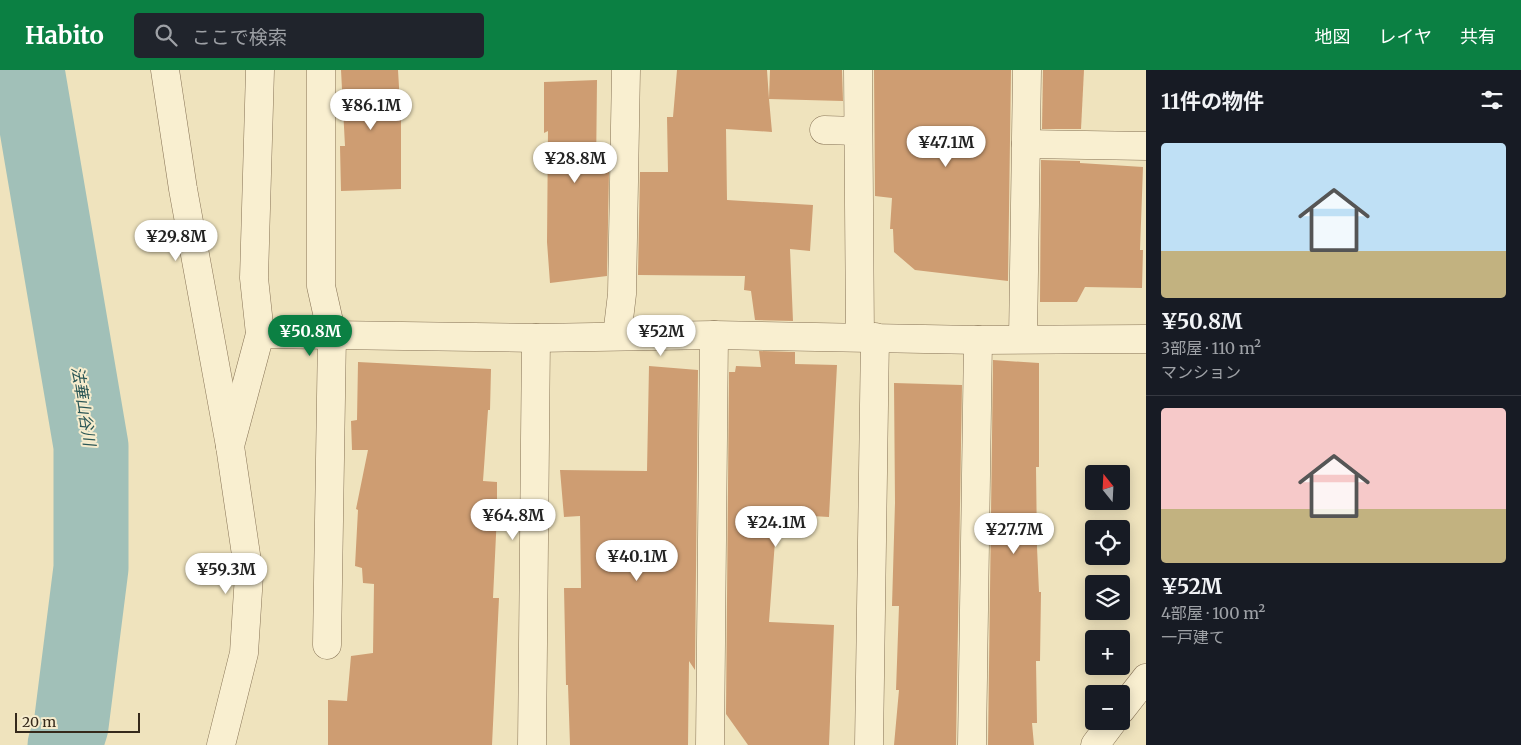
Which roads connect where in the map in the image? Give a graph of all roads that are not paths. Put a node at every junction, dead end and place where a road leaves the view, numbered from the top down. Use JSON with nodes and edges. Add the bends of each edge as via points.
{"nodes":[{"id":1,"x":165,"y":70,"type":"edge"},
{"id":2,"x":260,"y":70,"type":"edge"},
{"id":3,"x":321,"y":70,"type":"edge"},
{"id":4,"x":626,"y":70,"type":"edge"},
{"id":5,"x":858,"y":70,"type":"edge"},
{"id":6,"x":1027,"y":70,"type":"edge"},
{"id":7,"x":824,"y":130,"type":"dead end"},
{"id":8,"x":858,"y":131,"type":"junction"},
{"id":9,"x":1026,"y":144,"type":"junction"},
{"id":10,"x":1146,"y":146,"type":"edge"},
{"id":11,"x":260,"y":334,"type":"junction"},
{"id":12,"x":332,"y":334,"type":"junction"},
{"id":13,"x":714,"y":335,"type":"junction"},
{"id":14,"x":617,"y":336,"type":"junction"},
{"id":15,"x":867,"y":337,"type":"junction"},
{"id":16,"x":536,"y":338,"type":"junction"},
{"id":17,"x":1023,"y":339,"type":"junction"},
{"id":18,"x":1146,"y":339,"type":"edge"},
{"id":19,"x":978,"y":340,"type":"junction"},
{"id":20,"x":230,"y":446,"type":"junction"},
{"id":21,"x":327,"y":645,"type":"dead end"},
{"id":22,"x":1146,"y":678,"type":"edge"},
{"id":23,"x":1130,"y":698,"type":"edge"},
{"id":24,"x":1106,"y":730,"type":"edge"},
{"id":25,"x":221,"y":745,"type":"edge"},
{"id":26,"x":532,"y":745,"type":"edge"},
{"id":27,"x":710,"y":745,"type":"edge"},
{"id":28,"x":869,"y":745,"type":"edge"},
{"id":29,"x":972,"y":745,"type":"edge"},
{"id":30,"x":1095,"y":745,"type":"edge"}],
"edges":[{"from":1,"to":20,"type":"street","via":[[183,189]]},
{"from":2,"to":11,"type":"street","via":[[254,278]]},
{"from":3,"to":12,"type":"street","via":[[321,286]]},
{"from":4,"to":14,"type":"street","via":[[622,294]]},
{"from":5,"to":8,"type":"street"},
{"from":6,"to":9,"type":"street"},
{"from":7,"to":8,"type":"street"},
{"from":8,"to":15,"type":"street"},
{"from":9,"to":10,"type":"street"},
{"from":9,"to":17,"type":"street"},
{"from":11,"to":12,"type":"street"},
{"from":11,"to":20,"type":"street"},
{"from":12,"to":16,"type":"street"},
{"from":12,"to":21,"type":"street"},
{"from":13,"to":14,"type":"street"},
{"from":13,"to":15,"type":"street"},
{"from":13,"to":27,"type":"street"},
{"from":14,"to":16,"type":"street"},
{"from":15,"to":19,"type":"street"},
{"from":15,"to":28,"type":"street"},
{"from":16,"to":26,"type":"street"},
{"from":17,"to":18,"type":"street"},
{"from":17,"to":19,"type":"street"},
{"from":19,"to":29,"type":"street"},
{"from":20,"to":25,"type":"street","via":[[249,575],[244,653]]},
{"from":22,"to":23,"type":"street"},
{"from":24,"to":30,"type":"street"}]}
